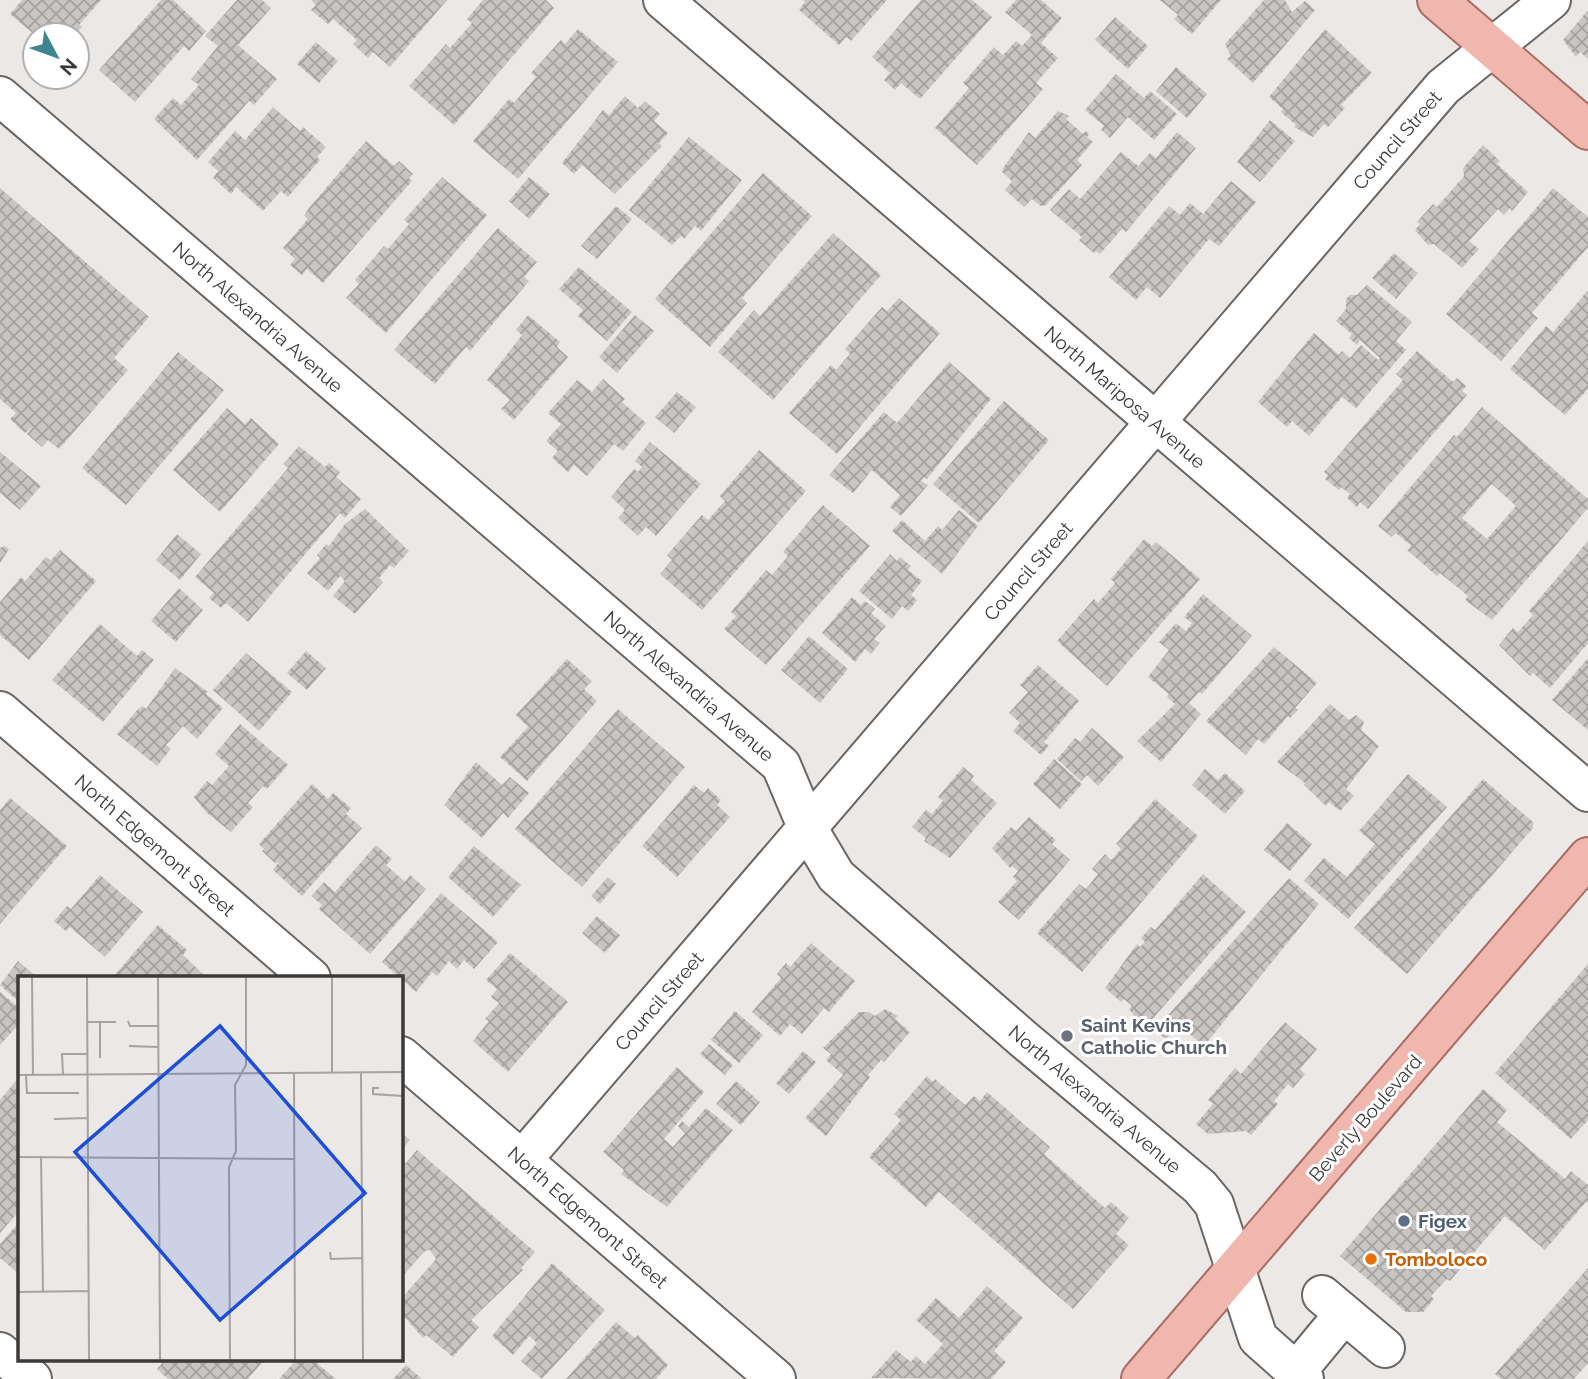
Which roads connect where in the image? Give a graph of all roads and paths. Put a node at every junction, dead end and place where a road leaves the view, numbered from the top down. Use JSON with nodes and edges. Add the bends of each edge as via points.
{"nodes":[{"id":1,"x":663,"y":0,"type":"edge"},
{"id":2,"x":1437,"y":0,"type":"edge"},
{"id":3,"x":1551,"y":0,"type":"edge"},
{"id":4,"x":1492,"y":47,"type":"junction"},
{"id":5,"x":0,"y":96,"type":"edge"},
{"id":6,"x":1588,"y":130,"type":"edge"},
{"id":7,"x":1155,"y":422,"type":"junction"},
{"id":8,"x":0,"y":711,"type":"edge"},
{"id":9,"x":1588,"y":792,"type":"edge"},
{"id":10,"x":808,"y":829,"type":"junction"},
{"id":11,"x":1588,"y":857,"type":"edge"},
{"id":12,"x":309,"y":976,"type":"edge"},
{"id":13,"x":402,"y":1057,"type":"edge"},
{"id":14,"x":522,"y":1160,"type":"junction"},
{"id":15,"x":1235,"y":1270,"type":"junction"},
{"id":16,"x":1385,"y":1348,"type":"dead end"},
{"id":17,"x":0,"y":1352,"type":"edge"},
{"id":18,"x":1300,"y":1375,"type":"edge"},
{"id":19,"x":32,"y":1379,"type":"edge"},
{"id":20,"x":776,"y":1379,"type":"edge"},
{"id":21,"x":1142,"y":1379,"type":"edge"}],
"edges":[{"from":1,"to":7,"type":"street","name":"North Mariposa Avenue"},
{"from":2,"to":4,"type":"main road"},
{"from":3,"to":4,"type":"street","name":"Council Street"},
{"from":4,"to":6,"type":"main road"},
{"from":4,"to":7,"type":"street","name":"Council Street","via":[[1443,87]]},
{"from":5,"to":10,"type":"street","name":"North Alexandria Avenue","via":[[781,765]]},
{"from":7,"to":9,"type":"street","name":"North Mariposa Avenue"},
{"from":7,"to":10,"type":"street","name":"Council Street"},
{"from":8,"to":12,"type":"street","name":"North Edgemont Street"},
{"from":10,"to":14,"type":"street","name":"Council Street"},
{"from":10,"to":15,"type":"street","name":"North Alexandria Avenue","via":[[836,876],[1200,1187],[1213,1204]]},
{"from":11,"to":15,"type":"main road","name":"Beverly Boulevard"},
{"from":13,"to":14,"type":"street","name":"North Edgemont Street"},
{"from":14,"to":20,"type":"street","name":"North Edgemont Street"},
{"from":15,"to":18,"type":"street","name":"North Alexandria Avenue","via":[[1258,1338]]},
{"from":15,"to":21,"type":"main road","name":"Beverly Boulevard"},
{"from":16,"to":18,"type":"street","via":[[1333,1304]]},
{"from":17,"to":19,"type":"street"}]}
